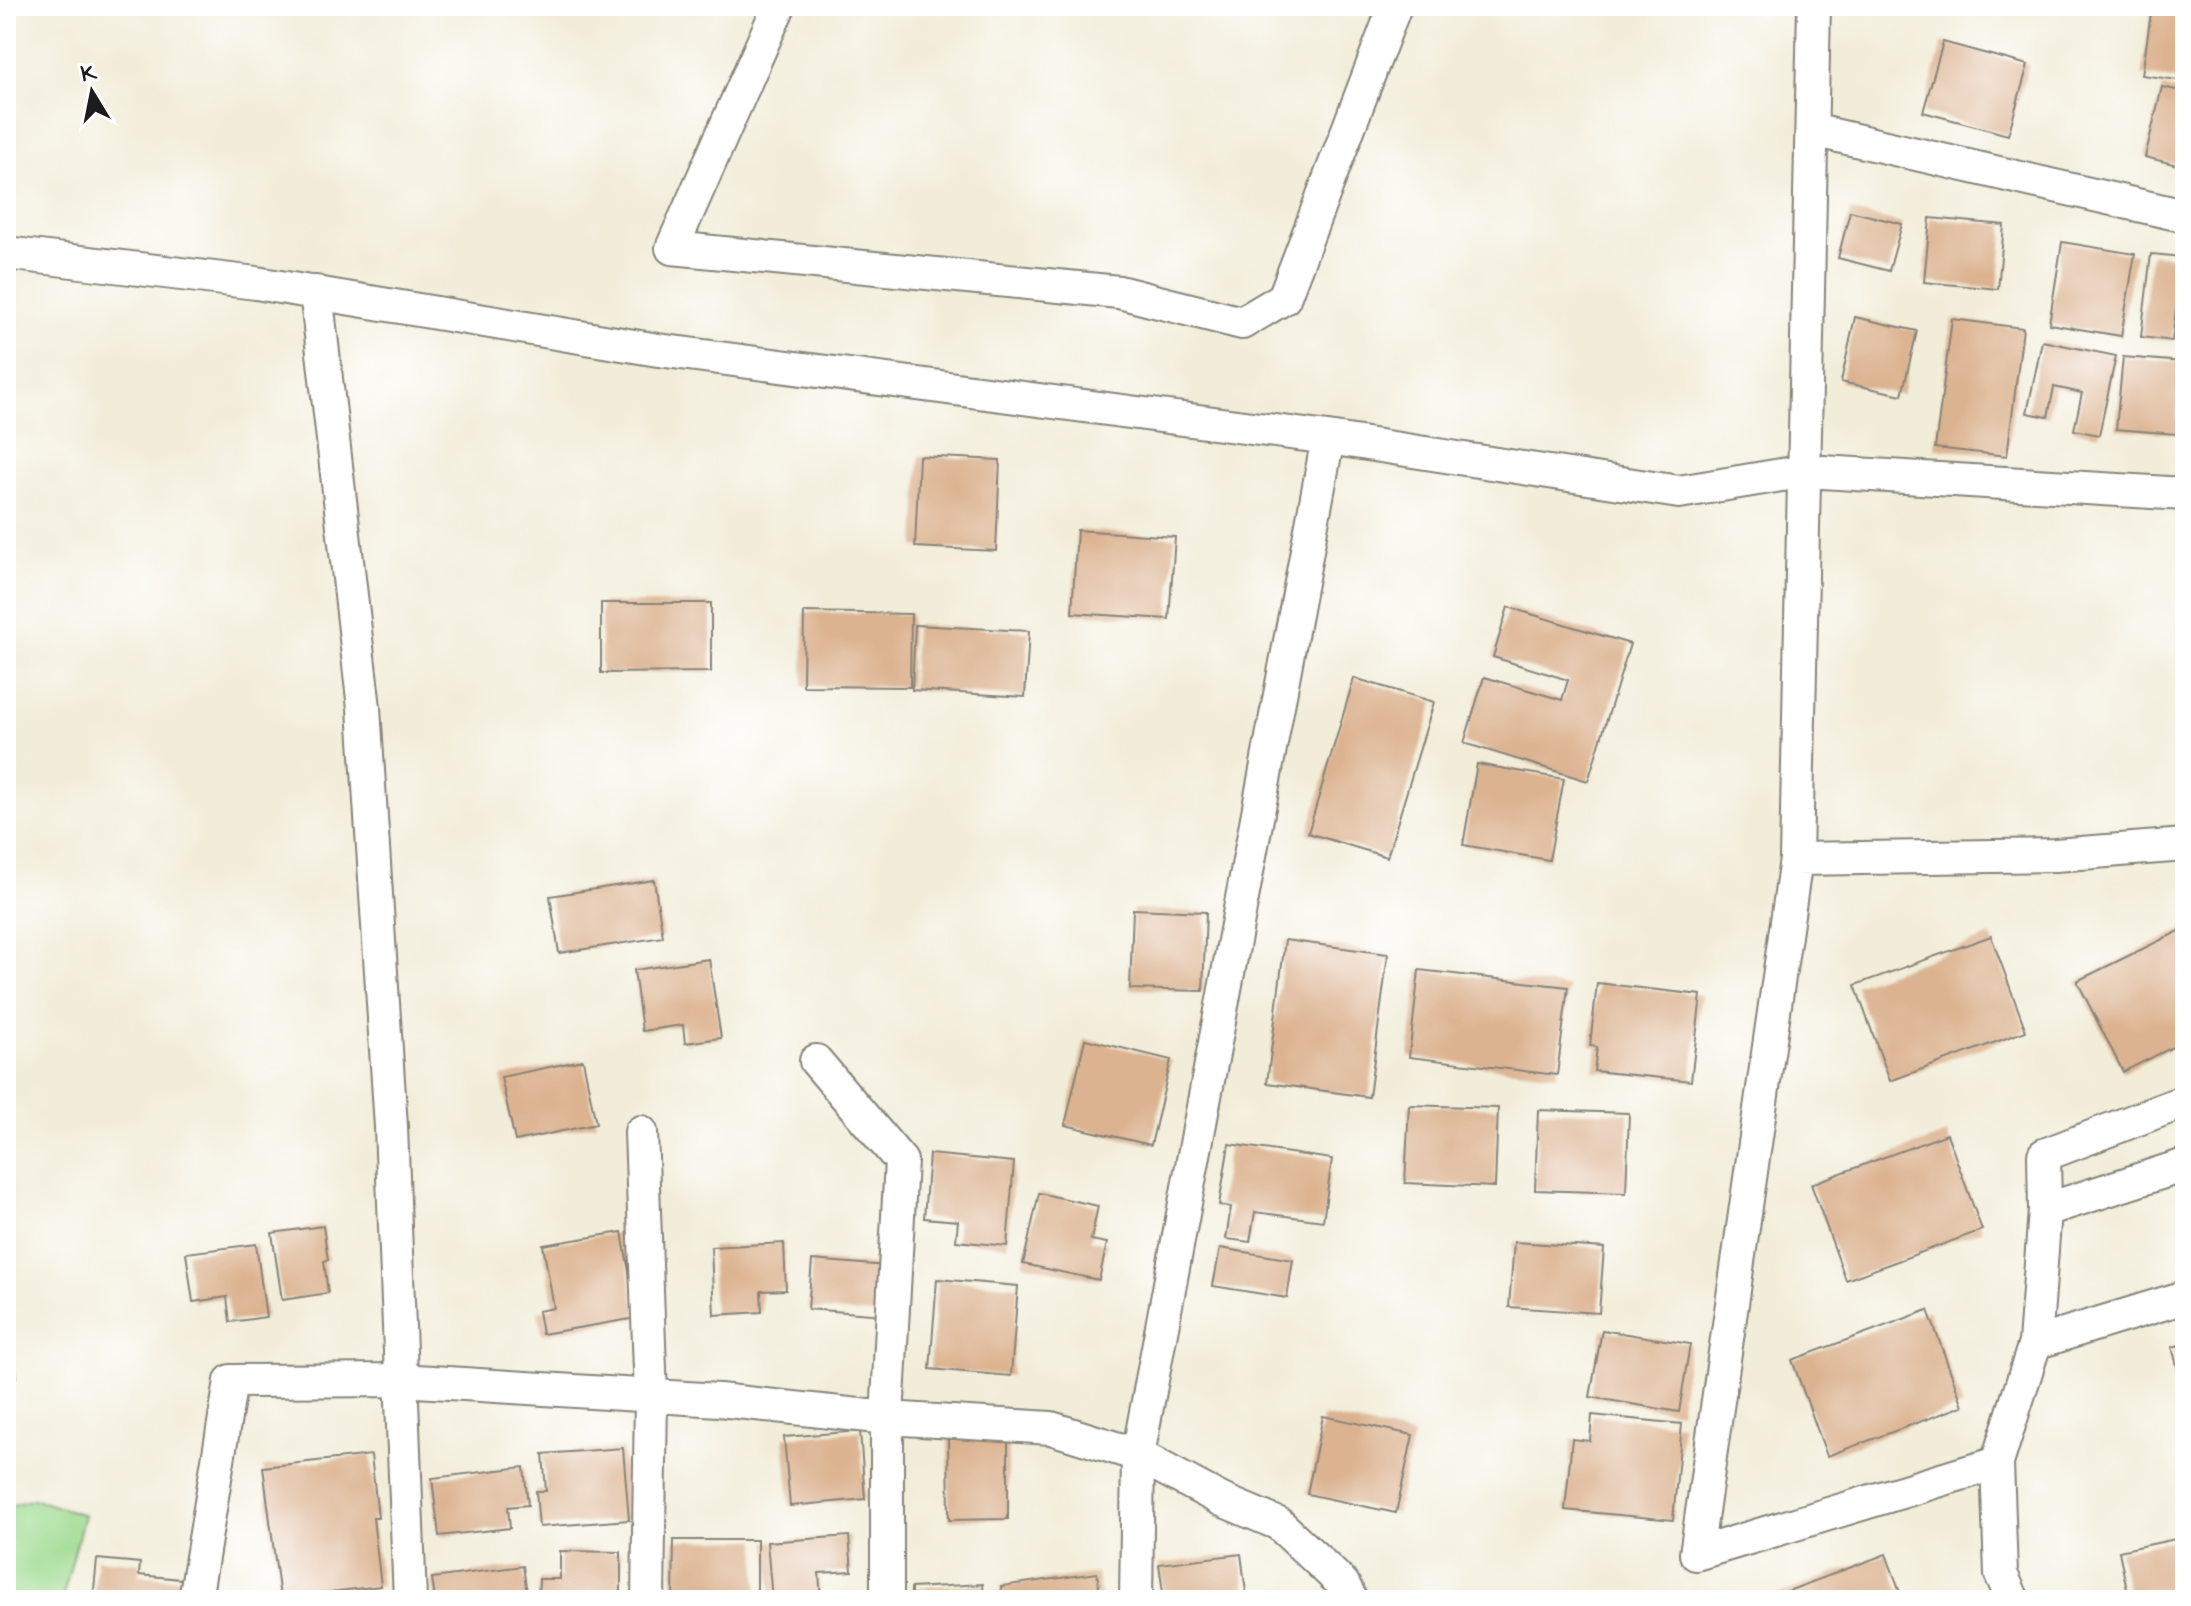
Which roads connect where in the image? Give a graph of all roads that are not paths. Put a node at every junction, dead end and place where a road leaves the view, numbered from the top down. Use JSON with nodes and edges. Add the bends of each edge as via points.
{"nodes":[{"id":1,"x":779,"y":6,"type":"edge"},
{"id":2,"x":1395,"y":6,"type":"edge"},
{"id":3,"x":1814,"y":6,"type":"edge"},
{"id":4,"x":1812,"y":130,"type":"junction"},
{"id":5,"x":2185,"y":216,"type":"edge"},
{"id":6,"x":6,"y":253,"type":"edge"},
{"id":7,"x":316,"y":292,"type":"junction"},
{"id":8,"x":1328,"y":438,"type":"junction"},
{"id":9,"x":1806,"y":471,"type":"junction"},
{"id":10,"x":2185,"y":494,"type":"edge"},
{"id":11,"x":2185,"y":845,"type":"edge"},
{"id":12,"x":1796,"y":859,"type":"junction"},
{"id":13,"x":816,"y":1061,"type":"dead end"},
{"id":14,"x":2185,"y":1101,"type":"edge"},
{"id":15,"x":641,"y":1132,"type":"dead end"},
{"id":16,"x":2185,"y":1165,"type":"edge"},
{"id":17,"x":2045,"y":1210,"type":"junction"},
{"id":18,"x":2185,"y":1297,"type":"edge"},
{"id":19,"x":2035,"y":1343,"type":"junction"},
{"id":20,"x":401,"y":1380,"type":"junction"},
{"id":21,"x":651,"y":1396,"type":"junction"},
{"id":22,"x":887,"y":1418,"type":"junction"},
{"id":23,"x":1138,"y":1455,"type":"junction"},
{"id":24,"x":1997,"y":1463,"type":"junction"},
{"id":25,"x":195,"y":1600,"type":"edge"},
{"id":26,"x":410,"y":1600,"type":"edge"},
{"id":27,"x":648,"y":1600,"type":"edge"},
{"id":28,"x":887,"y":1600,"type":"edge"},
{"id":29,"x":1136,"y":1600,"type":"edge"},
{"id":30,"x":1351,"y":1600,"type":"edge"},
{"id":31,"x":2013,"y":1600,"type":"edge"}],
"edges":[{"from":1,"to":2,"type":"street","via":[[672,248],[1119,292],[1242,323],[1284,298]]},
{"from":3,"to":4,"type":"street"},
{"from":4,"to":5,"type":"street"},
{"from":4,"to":9,"type":"street"},
{"from":6,"to":7,"type":"street"},
{"from":7,"to":8,"type":"street","via":[[658,350]]},
{"from":7,"to":20,"type":"street","via":[[364,708]]},
{"from":8,"to":9,"type":"street","via":[[1679,492]]},
{"from":8,"to":23,"type":"street"},
{"from":9,"to":10,"type":"street"},
{"from":9,"to":12,"type":"street"},
{"from":11,"to":12,"type":"street","via":[[2055,855]]},
{"from":12,"to":24,"type":"street","via":[[1696,1554]]},
{"from":13,"to":22,"type":"street","via":[[901,1161]]},
{"from":14,"to":17,"type":"street","via":[[2044,1155]]},
{"from":15,"to":21,"type":"street"},
{"from":16,"to":17,"type":"street"},
{"from":17,"to":19,"type":"street"},
{"from":18,"to":19,"type":"street"},
{"from":19,"to":24,"type":"street"},
{"from":20,"to":21,"type":"street"},
{"from":20,"to":25,"type":"street","via":[[231,1381]]},
{"from":20,"to":26,"type":"street"},
{"from":21,"to":22,"type":"street"},
{"from":21,"to":27,"type":"street"},
{"from":22,"to":23,"type":"street","via":[[1051,1428]]},
{"from":22,"to":28,"type":"street"},
{"from":23,"to":29,"type":"street"},
{"from":23,"to":30,"type":"street","via":[[1279,1524],[1343,1584]]},
{"from":24,"to":31,"type":"street","via":[[2001,1574]]}]}
